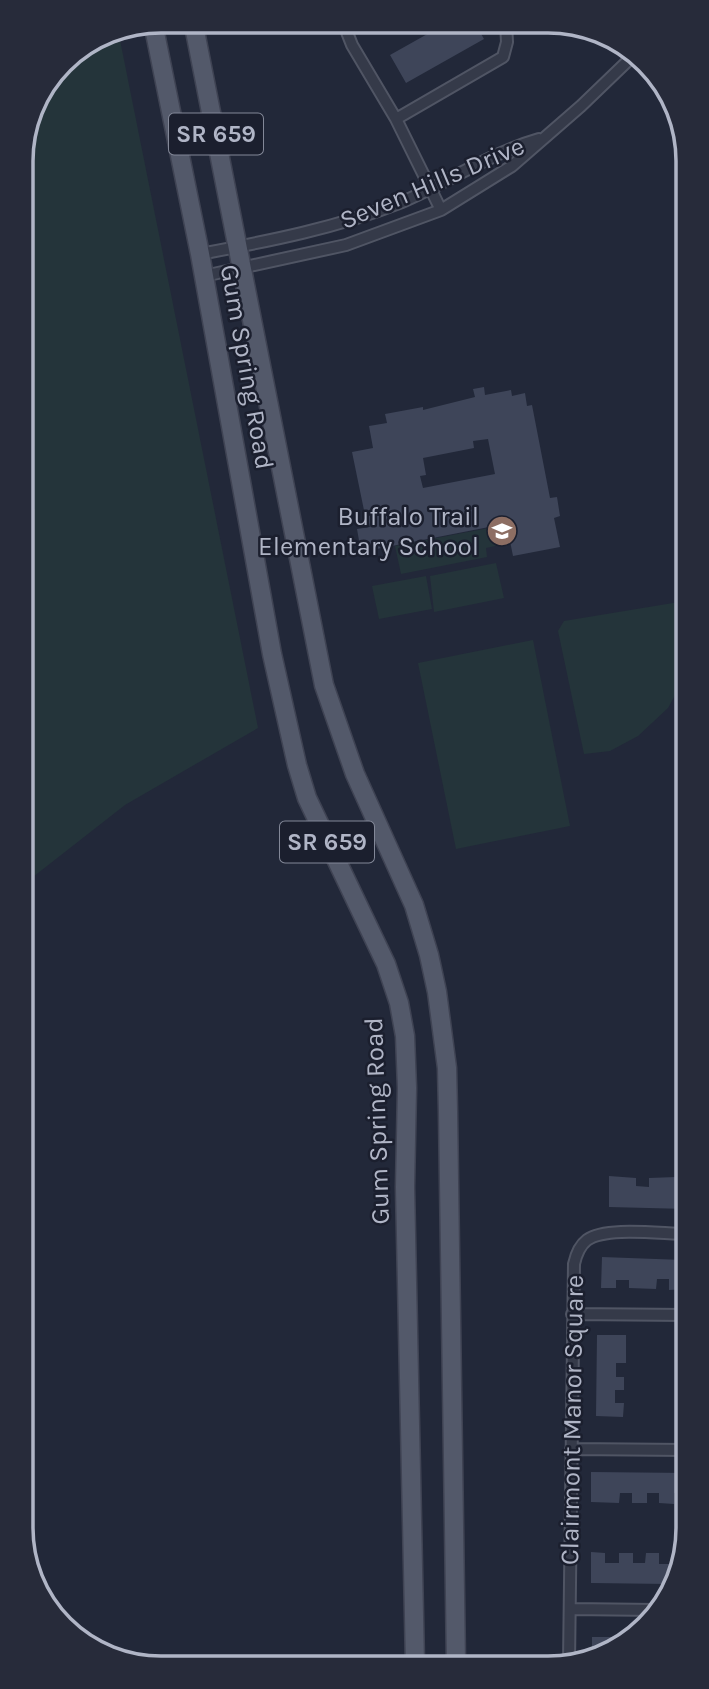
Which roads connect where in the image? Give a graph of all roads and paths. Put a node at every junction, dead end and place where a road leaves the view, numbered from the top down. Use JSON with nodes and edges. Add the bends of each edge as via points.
{"nodes":[{"id":1,"x":155,"y":33,"type":"edge"},
{"id":2,"x":195,"y":33,"type":"edge"},
{"id":3,"x":348,"y":33,"type":"edge"},
{"id":4,"x":507,"y":33,"type":"edge"},
{"id":5,"x":627,"y":61,"type":"edge"},
{"id":6,"x":396,"y":119,"type":"junction"},
{"id":7,"x":541,"y":138,"type":"junction"},
{"id":8,"x":431,"y":189,"type":"junction"},
{"id":9,"x":441,"y":210,"type":"junction"},
{"id":10,"x":238,"y":247,"type":"junction"},
{"id":11,"x":200,"y":254,"type":"junction"},
{"id":12,"x":242,"y":268,"type":"junction"},
{"id":13,"x":204,"y":276,"type":"junction"},
{"id":14,"x":675,"y":1234,"type":"edge"},
{"id":15,"x":572,"y":1314,"type":"junction"},
{"id":16,"x":675,"y":1315,"type":"edge"},
{"id":17,"x":571,"y":1449,"type":"junction"},
{"id":18,"x":675,"y":1450,"type":"edge"},
{"id":19,"x":570,"y":1609,"type":"junction"},
{"id":20,"x":645,"y":1610,"type":"edge"},
{"id":21,"x":569,"y":1654,"type":"edge"},
{"id":22,"x":415,"y":1656,"type":"edge"},
{"id":23,"x":456,"y":1656,"type":"edge"}],
"edges":[{"from":1,"to":11,"type":"main road","name":"Gum Spring Road","number":"SR 659"},
{"from":2,"to":10,"type":"main road","name":"Gum Spring Road","number":"SR 659"},
{"from":3,"to":6,"type":"street"},
{"from":4,"to":6,"type":"street","via":[[503,57]]},
{"from":5,"to":7,"type":"street","name":"Seven Hills Drive"},
{"from":6,"to":8,"type":"street"},
{"from":7,"to":8,"type":"street","name":"Seven Hills Drive","via":[[512,147]]},
{"from":7,"to":9,"type":"street","name":"Seven Hills Drive","via":[[512,166]]},
{"from":8,"to":9,"type":"street"},
{"from":8,"to":10,"type":"street","name":"Seven Hills Drive","via":[[345,222]]},
{"from":9,"to":12,"type":"street","name":"Seven Hills Drive","via":[[346,245]]},
{"from":10,"to":11,"type":"street","name":"Seven Hills Drive"},
{"from":10,"to":12,"type":"main road","name":"Gum Spring Road","number":"SR 659"},
{"from":11,"to":13,"type":"main road","name":"Gum Spring Road","number":"SR 659"},
{"from":12,"to":13,"type":"street","name":"Seven Hills Drive"},
{"from":12,"to":23,"type":"main road","name":"Gum Spring Road","number":"SR 659","via":[[324,685],[355,774],[414,905],[437,992],[447,1079]]},
{"from":13,"to":22,"type":"main road","name":"Gum Spring Road","number":"SR 659","via":[[272,654],[297,765],[307,798],[386,964],[405,1036]]},
{"from":14,"to":15,"type":"street","name":"Clairmont Manor Square","via":[[603,1233],[586,1240],[574,1264]]},
{"from":15,"to":16,"type":"street"},
{"from":15,"to":17,"type":"street","name":"Clairmont Manor Square"},
{"from":17,"to":18,"type":"street"},
{"from":17,"to":19,"type":"street","name":"Clairmont Manor Square"},
{"from":19,"to":20,"type":"street"},
{"from":19,"to":21,"type":"street","name":"Clairmont Manor Square"}]}
